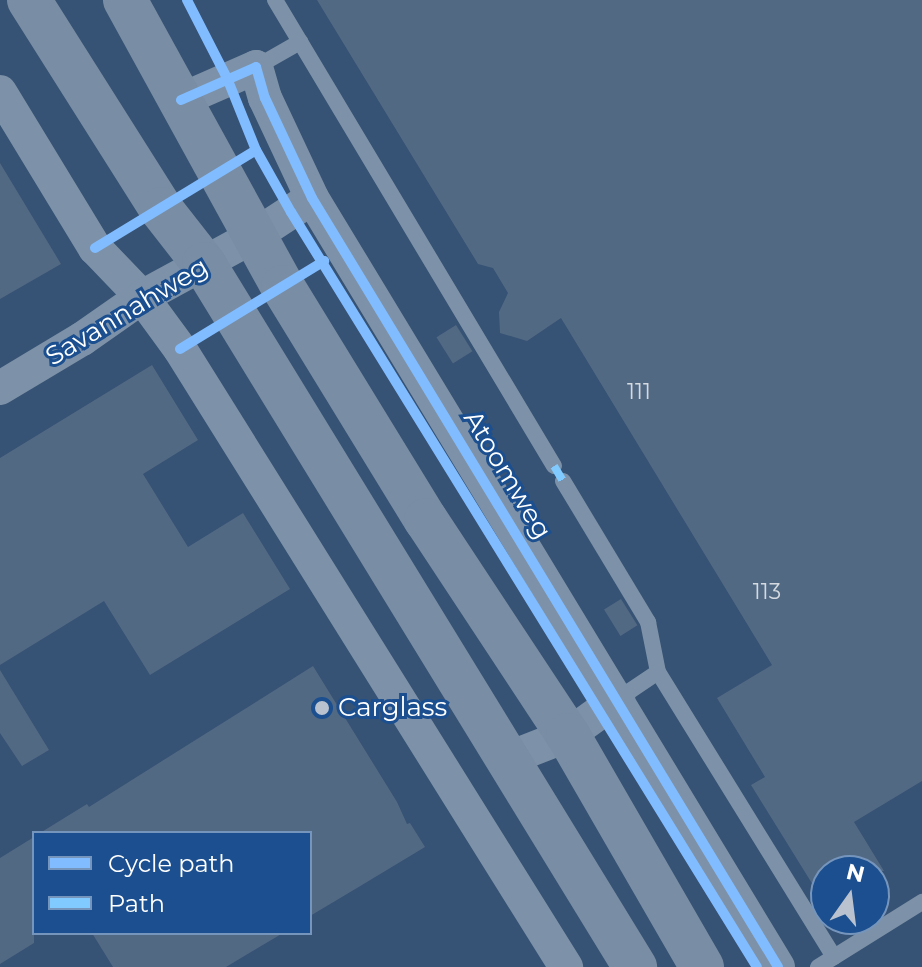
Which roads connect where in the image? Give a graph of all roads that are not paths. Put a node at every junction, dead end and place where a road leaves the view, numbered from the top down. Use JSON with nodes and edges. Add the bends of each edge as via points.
{"nodes":[{"id":1,"x":29,"y":0,"type":"edge"},
{"id":2,"x":125,"y":0,"type":"edge"},
{"id":3,"x":275,"y":0,"type":"edge"},
{"id":4,"x":300,"y":42,"type":"junction"},
{"id":5,"x":256,"y":67,"type":"junction"},
{"id":6,"x":0,"y":92,"type":"edge"},
{"id":7,"x":181,"y":100,"type":"junction"},
{"id":8,"x":312,"y":198,"type":"junction"},
{"id":9,"x":254,"y":236,"type":"junction"},
{"id":10,"x":204,"y":264,"type":"junction"},
{"id":11,"x":142,"y":297,"type":"junction"},
{"id":12,"x":0,"y":388,"type":"edge"},
{"id":13,"x":658,"y":672,"type":"junction"},
{"id":14,"x":618,"y":699,"type":"junction"},
{"id":15,"x":568,"y":735,"type":"junction"},
{"id":16,"x":507,"y":759,"type":"junction"},
{"id":17,"x":922,"y":902,"type":"edge"},
{"id":18,"x":834,"y":957,"type":"junction"},
{"id":19,"x":566,"y":967,"type":"edge"},
{"id":20,"x":635,"y":967,"type":"edge"},
{"id":21,"x":702,"y":967,"type":"edge"},
{"id":22,"x":778,"y":967,"type":"edge"},
{"id":23,"x":818,"y":967,"type":"edge"}],
"edges":[{"from":1,"to":10,"type":"main road","via":[[161,209]]},
{"from":2,"to":7,"type":"main road"},
{"from":3,"to":4,"type":"lane"},
{"from":4,"to":5,"type":"lane"},
{"from":4,"to":13,"type":"lane","via":[[648,622]]},
{"from":5,"to":7,"type":"street"},
{"from":5,"to":8,"type":"street","name":"Atoomweg"},
{"from":6,"to":11,"type":"street","via":[[95,248]]},
{"from":7,"to":9,"type":"main road"},
{"from":8,"to":9,"type":"street"},
{"from":8,"to":14,"type":"street","name":"Atoomweg"},
{"from":9,"to":10,"type":"street","name":"Savannahweg"},
{"from":9,"to":15,"type":"main road","via":[[426,520]]},
{"from":10,"to":11,"type":"street","name":"Savannahweg"},
{"from":10,"to":16,"type":"main road"},
{"from":11,"to":12,"type":"street","name":"Savannahweg"},
{"from":11,"to":19,"type":"street","via":[[180,349]]},
{"from":13,"to":14,"type":"lane"},
{"from":13,"to":18,"type":"lane"},
{"from":14,"to":15,"type":"street"},
{"from":14,"to":22,"type":"street","name":"Atoomweg"},
{"from":15,"to":16,"type":"street"},
{"from":15,"to":21,"type":"main road"},
{"from":16,"to":20,"type":"main road"},
{"from":17,"to":18,"type":"lane"},
{"from":18,"to":23,"type":"lane"}]}
